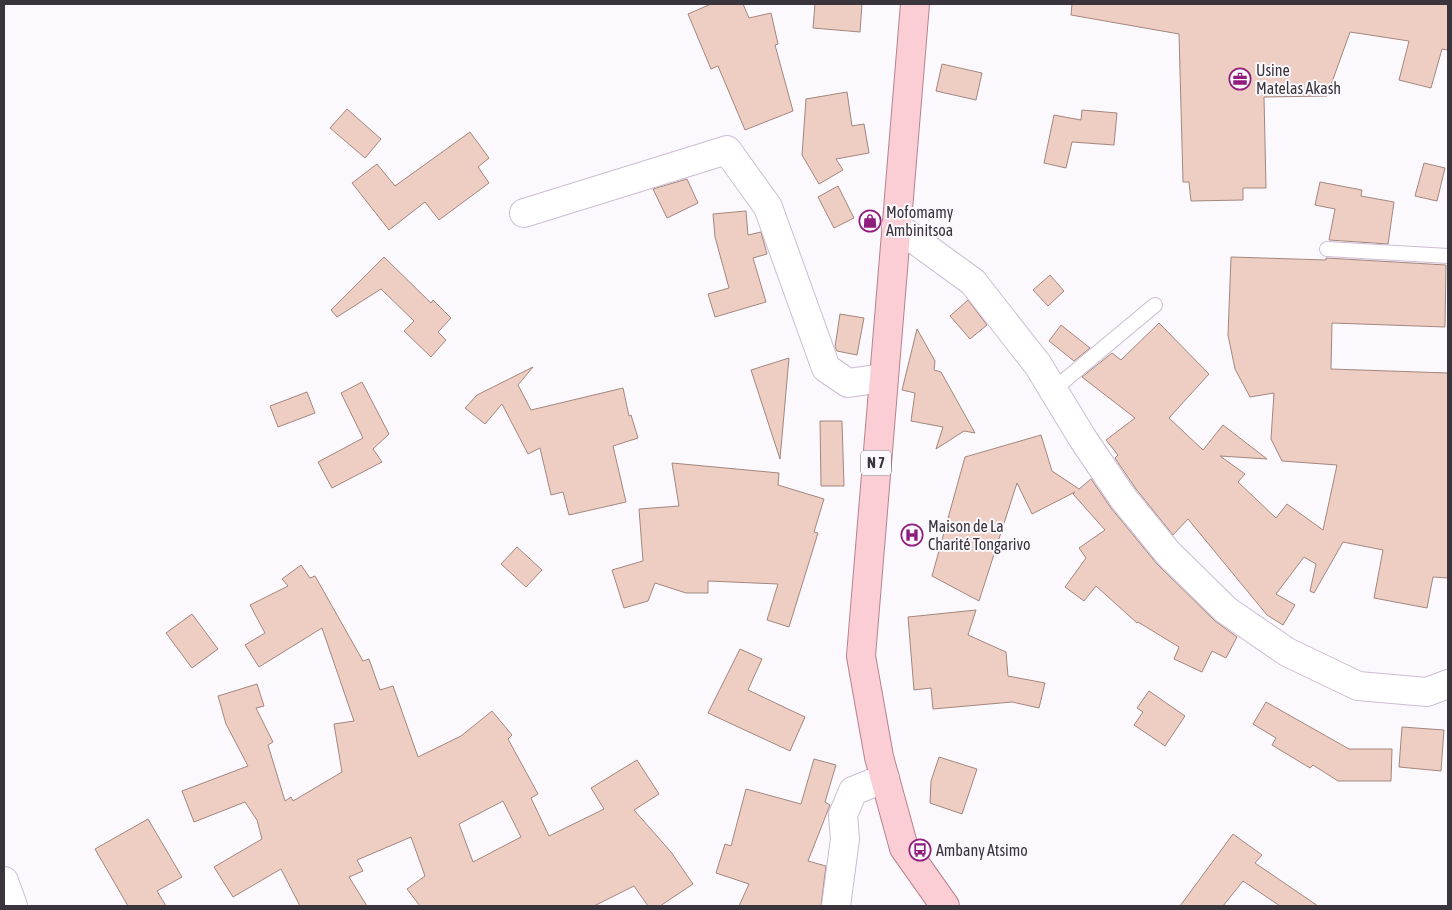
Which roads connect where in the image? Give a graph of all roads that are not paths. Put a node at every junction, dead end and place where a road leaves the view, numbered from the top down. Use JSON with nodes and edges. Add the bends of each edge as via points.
{"nodes":[{"id":1,"x":915,"y":4,"type":"edge"},
{"id":2,"x":524,"y":213,"type":"dead end"},
{"id":3,"x":896,"y":226,"type":"junction"},
{"id":4,"x":1327,"y":249,"type":"dead end"},
{"id":5,"x":1448,"y":256,"type":"edge"},
{"id":6,"x":1154,"y":304,"type":"dead end"},
{"id":7,"x":883,"y":378,"type":"junction"},
{"id":8,"x":1053,"y":390,"type":"junction"},
{"id":9,"x":1448,"y":684,"type":"edge"},
{"id":10,"x":885,"y":778,"type":"junction"},
{"id":11,"x":4,"y":881,"type":"edge"},
{"id":12,"x":13,"y":906,"type":"edge"},
{"id":13,"x":836,"y":906,"type":"edge"},
{"id":14,"x":945,"y":906,"type":"edge"}],
"edges":[{"from":1,"to":3,"type":"main road","number":"N 7"},
{"from":2,"to":7,"type":"street","via":[[727,150],[768,207],[826,368],[848,383]]},
{"from":3,"to":7,"type":"main road","number":"N 7"},
{"from":3,"to":8,"type":"street","via":[[973,282],[1038,365]]},
{"from":4,"to":5,"type":"lane"},
{"from":6,"to":8,"type":"lane"},
{"from":7,"to":10,"type":"main road","number":"N 7","via":[[861,656]]},
{"from":8,"to":9,"type":"street","via":[[1122,498],[1168,553],[1226,610],[1287,652],[1358,686],[1427,692]]},
{"from":10,"to":13,"type":"street","via":[[853,791],[843,814],[845,839]]},
{"from":10,"to":14,"type":"main road","number":"N 7","via":[[904,848]]},
{"from":11,"to":12,"type":"street"}]}
